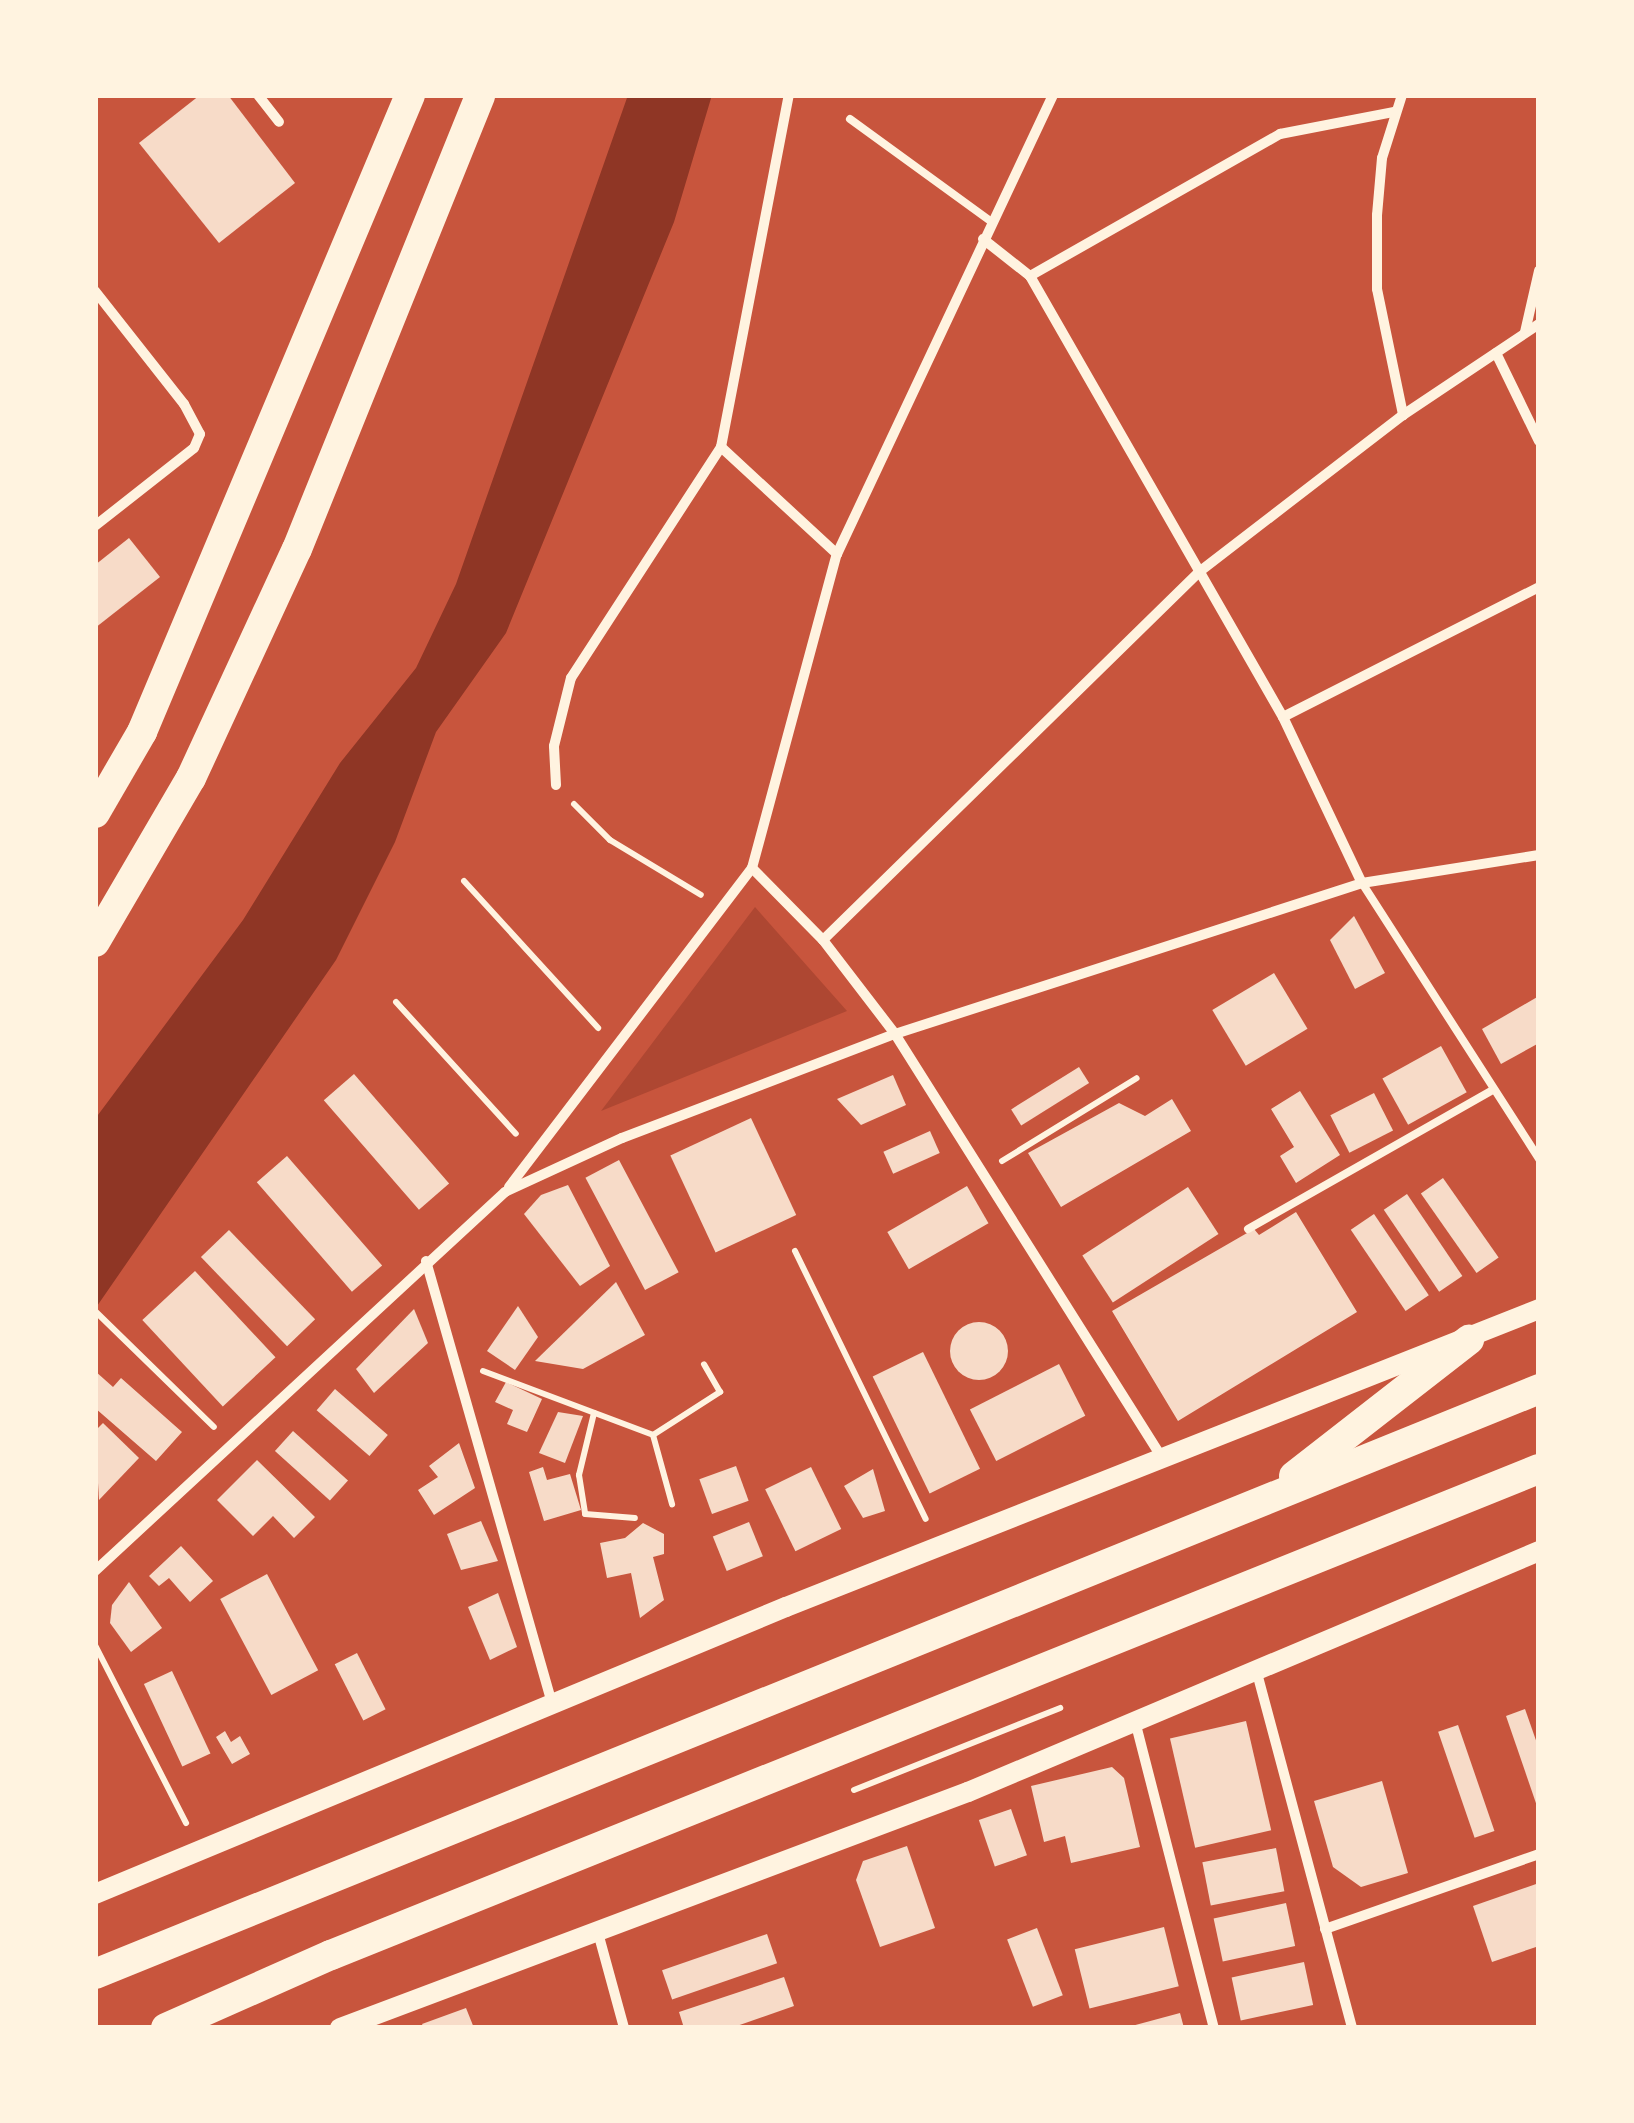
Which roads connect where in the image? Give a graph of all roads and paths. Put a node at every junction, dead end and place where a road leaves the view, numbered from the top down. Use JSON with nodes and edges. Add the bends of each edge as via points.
{"nodes":[{"id":1,"x":258,"y":95,"type":"edge"},
{"id":2,"x":410,"y":95,"type":"edge"},
{"id":3,"x":480,"y":95,"type":"edge"},
{"id":4,"x":789,"y":95,"type":"edge"},
{"id":5,"x":1054,"y":95,"type":"edge"},
{"id":6,"x":1402,"y":95,"type":"edge"},
{"id":7,"x":1394,"y":112,"type":"junction"},
{"id":8,"x":850,"y":118,"type":"dead end"},
{"id":9,"x":278,"y":122,"type":"dead end"},
{"id":10,"x":992,"y":222,"type":"junction"},
{"id":11,"x":983,"y":240,"type":"junction"},
{"id":12,"x":1539,"y":271,"type":"edge"},
{"id":13,"x":1030,"y":276,"type":"junction"},
{"id":14,"x":95,"y":291,"type":"edge"},
{"id":15,"x":1539,"y":324,"type":"edge"},
{"id":16,"x":1525,"y":332,"type":"junction"},
{"id":17,"x":1496,"y":353,"type":"junction"},
{"id":18,"x":1403,"y":415,"type":"junction"},
{"id":19,"x":1539,"y":441,"type":"edge"},
{"id":20,"x":721,"y":447,"type":"junction"},
{"id":21,"x":95,"y":526,"type":"edge"},
{"id":22,"x":837,"y":554,"type":"junction"},
{"id":23,"x":1200,"y":572,"type":"junction"},
{"id":24,"x":1539,"y":588,"type":"edge"},
{"id":25,"x":1284,"y":718,"type":"junction"},
{"id":26,"x":556,"y":785,"type":"joint"},
{"id":27,"x":95,"y":813,"type":"edge"},
{"id":28,"x":1539,"y":855,"type":"edge"},
{"id":29,"x":752,"y":868,"type":"junction"},
{"id":30,"x":464,"y":881,"type":"dead end"},
{"id":31,"x":1362,"y":883,"type":"junction"},
{"id":32,"x":724,"y":908,"type":"junction"},
{"id":33,"x":824,"y":940,"type":"junction"},
{"id":34,"x":95,"y":942,"type":"edge"},
{"id":35,"x":396,"y":1002,"type":"dead end"},
{"id":36,"x":895,"y":1034,"type":"junction"},
{"id":37,"x":618,"y":1050,"type":"junction"},
{"id":38,"x":1137,"y":1078,"type":"dead end"},
{"id":39,"x":1493,"y":1090,"type":"junction"},
{"id":40,"x":536,"y":1155,"type":"junction"},
{"id":41,"x":1539,"y":1159,"type":"edge"},
{"id":42,"x":982,"y":1173,"type":"junction"},
{"id":43,"x":506,"y":1192,"type":"junction"},
{"id":44,"x":1248,"y":1229,"type":"dead end"},
{"id":45,"x":795,"y":1250,"type":"dead end"},
{"id":46,"x":426,"y":1262,"type":"junction"},
{"id":47,"x":1539,"y":1309,"type":"edge"},
{"id":48,"x":95,"y":1312,"type":"edge"},
{"id":49,"x":1469,"y":1340,"type":"junction"},
{"id":50,"x":454,"y":1360,"type":"junction"},
{"id":51,"x":704,"y":1364,"type":"dead end"},
{"id":52,"x":1539,"y":1389,"type":"edge"},
{"id":53,"x":594,"y":1413,"type":"junction"},
{"id":54,"x":653,"y":1435,"type":"junction"},
{"id":55,"x":229,"y":1442,"type":"junction"},
{"id":56,"x":1165,"y":1462,"type":"junction"},
{"id":57,"x":1539,"y":1469,"type":"edge"},
{"id":58,"x":1267,"y":1498,"type":"junction"},
{"id":59,"x":672,"y":1504,"type":"dead end"},
{"id":60,"x":635,"y":1518,"type":"dead end"},
{"id":61,"x":939,"y":1549,"type":"junction"},
{"id":62,"x":1539,"y":1551,"type":"edge"},
{"id":63,"x":95,"y":1571,"type":"edge"},
{"id":64,"x":95,"y":1645,"type":"edge"},
{"id":65,"x":1257,"y":1673,"type":"junction"},
{"id":66,"x":552,"y":1703,"type":"junction"},
{"id":67,"x":1060,"y":1708,"type":"dead end"},
{"id":68,"x":1135,"y":1721,"type":"junction"},
{"id":69,"x":854,"y":1790,"type":"dead end"},
{"id":70,"x":200,"y":1851,"type":"junction"},
{"id":71,"x":1539,"y":1854,"type":"edge"},
{"id":72,"x":95,"y":1894,"type":"edge"},
{"id":73,"x":597,"y":1929,"type":"junction"},
{"id":74,"x":1325,"y":1929,"type":"junction"},
{"id":75,"x":95,"y":1974,"type":"edge"},
{"id":76,"x":166,"y":2028,"type":"edge"},
{"id":77,"x":340,"y":2028,"type":"edge"},
{"id":78,"x":624,"y":2028,"type":"edge"},
{"id":79,"x":1214,"y":2028,"type":"edge"},
{"id":80,"x":1352,"y":2028,"type":"edge"}],
"edges":[{"from":1,"to":9,"type":"street"},
{"from":2,"to":27,"type":"highway","via":[[142,732]]},
{"from":3,"to":34,"type":"highway","via":[[297,549],[191,778]]},
{"from":4,"to":20,"type":"street"},
{"from":5,"to":10,"type":"street"},
{"from":6,"to":7,"type":"street"},
{"from":7,"to":13,"type":"street","via":[[1280,134]]},
{"from":7,"to":18,"type":"street","via":[[1382,158],[1377,290]]},
{"from":8,"to":10,"type":"lane"},
{"from":10,"to":11,"type":"street"},
{"from":11,"to":13,"type":"street"},
{"from":11,"to":22,"type":"street"},
{"from":12,"to":16,"type":"street"},
{"from":13,"to":23,"type":"street"},
{"from":14,"to":21,"type":"street","via":[[200,434],[194,448]]},
{"from":15,"to":16,"type":"street"},
{"from":16,"to":17,"type":"street"},
{"from":17,"to":18,"type":"street"},
{"from":17,"to":19,"type":"street"},
{"from":18,"to":23,"type":"street"},
{"from":20,"to":22,"type":"street"},
{"from":20,"to":26,"type":"street","via":[[571,678],[554,746]]},
{"from":22,"to":29,"type":"street"},
{"from":23,"to":25,"type":"street"},
{"from":23,"to":33,"type":"street"},
{"from":24,"to":25,"type":"street"},
{"from":25,"to":31,"type":"street"},
{"from":26,"to":32,"type":"path","via":[[610,840]]},
{"from":28,"to":31,"type":"street"},
{"from":29,"to":32,"type":"street"},
{"from":29,"to":33,"type":"street"},
{"from":30,"to":37,"type":"path"},
{"from":31,"to":36,"type":"street"},
{"from":31,"to":39,"type":"lane"},
{"from":32,"to":37,"type":"street"},
{"from":33,"to":36,"type":"street"},
{"from":35,"to":40,"type":"path"},
{"from":36,"to":42,"type":"street"},
{"from":36,"to":43,"type":"street","via":[[622,1138]]},
{"from":37,"to":40,"type":"street"},
{"from":38,"to":42,"type":"path"},
{"from":39,"to":41,"type":"lane"},
{"from":39,"to":44,"type":"lane"},
{"from":40,"to":43,"type":"street"},
{"from":42,"to":56,"type":"street"},
{"from":43,"to":46,"type":"street"},
{"from":45,"to":61,"type":"path"},
{"from":46,"to":50,"type":"street"},
{"from":46,"to":55,"type":"street"},
{"from":47,"to":49,"type":"main road"},
{"from":48,"to":55,"type":"path"},
{"from":49,"to":56,"type":"main road"},
{"from":49,"to":58,"type":"highway"},
{"from":50,"to":53,"type":"path"},
{"from":50,"to":66,"type":"street"},
{"from":51,"to":54,"type":"path","via":[[720,1392]]},
{"from":52,"to":58,"type":"highway"},
{"from":53,"to":54,"type":"path"},
{"from":53,"to":60,"type":"path","via":[[579,1475],[585,1514]]},
{"from":54,"to":59,"type":"path"},
{"from":55,"to":63,"type":"street"},
{"from":56,"to":61,"type":"main road"},
{"from":57,"to":76,"type":"highway"},
{"from":58,"to":75,"type":"highway"},
{"from":61,"to":66,"type":"main road"},
{"from":62,"to":65,"type":"main road"},
{"from":64,"to":70,"type":"path"},
{"from":65,"to":68,"type":"main road"},
{"from":65,"to":74,"type":"street"},
{"from":66,"to":70,"type":"main road"},
{"from":67,"to":69,"type":"path"},
{"from":68,"to":73,"type":"main road","via":[[968,1792]]},
{"from":68,"to":79,"type":"street"},
{"from":70,"to":72,"type":"main road"},
{"from":71,"to":74,"type":"street"},
{"from":73,"to":77,"type":"main road"},
{"from":73,"to":78,"type":"street"},
{"from":74,"to":80,"type":"street"}]}
